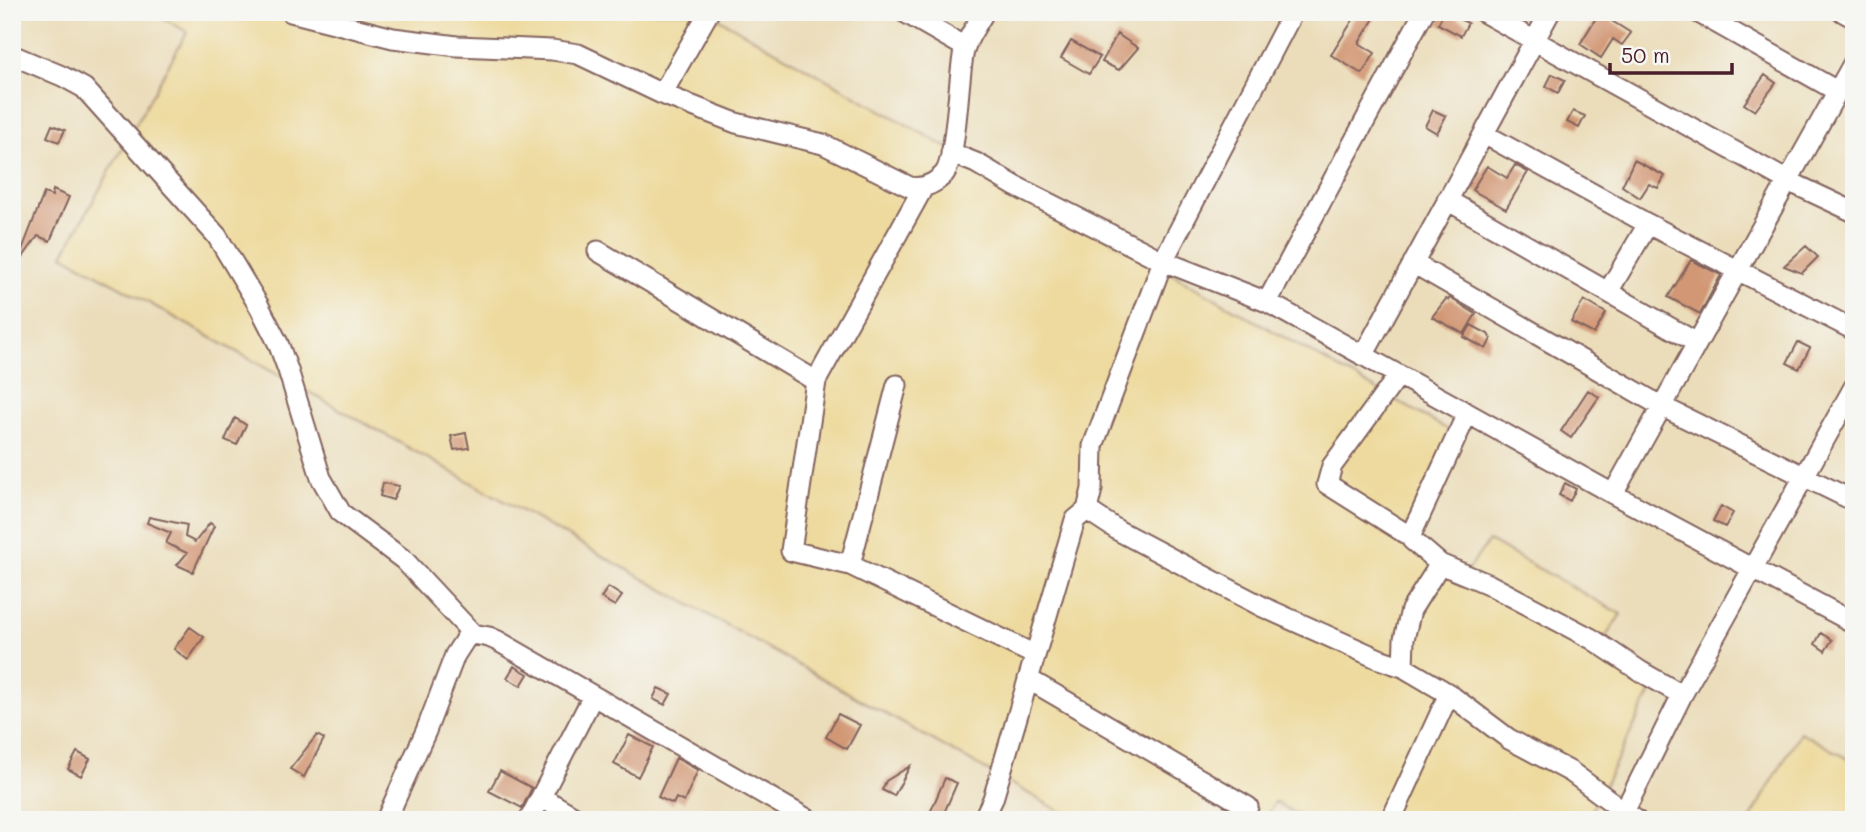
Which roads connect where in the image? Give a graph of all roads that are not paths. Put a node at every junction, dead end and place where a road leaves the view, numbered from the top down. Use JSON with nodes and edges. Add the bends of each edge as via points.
{"nodes":[{"id":1,"x":291,"y":12,"type":"edge"},
{"id":2,"x":709,"y":12,"type":"edge"},
{"id":3,"x":904,"y":12,"type":"edge"},
{"id":4,"x":984,"y":12,"type":"edge"},
{"id":5,"x":1423,"y":12,"type":"edge"},
{"id":6,"x":1483,"y":12,"type":"edge"},
{"id":7,"x":1550,"y":12,"type":"edge"},
{"id":8,"x":1697,"y":12,"type":"edge"},
{"id":9,"x":1843,"y":12,"type":"edge"},
{"id":10,"x":1287,"y":14,"type":"edge"},
{"id":11,"x":1854,"y":18,"type":"edge"},
{"id":12,"x":346,"y":19,"type":"edge"},
{"id":13,"x":1535,"y":40,"type":"junction"},
{"id":14,"x":965,"y":47,"type":"junction"},
{"id":15,"x":12,"y":55,"type":"edge"},
{"id":16,"x":1854,"y":62,"type":"edge"},
{"id":17,"x":1837,"y":91,"type":"junction"},
{"id":18,"x":662,"y":94,"type":"junction"},
{"id":19,"x":1484,"y":134,"type":"junction"},
{"id":20,"x":951,"y":153,"type":"junction"},
{"id":21,"x":1786,"y":180,"type":"junction"},
{"id":22,"x":923,"y":188,"type":"junction"},
{"id":23,"x":1447,"y":200,"type":"junction"},
{"id":24,"x":1854,"y":212,"type":"edge"},
{"id":25,"x":1647,"y":224,"type":"junction"},
{"id":26,"x":598,"y":251,"type":"dead end"},
{"id":27,"x":1163,"y":261,"type":"junction"},
{"id":28,"x":1413,"y":263,"type":"junction"},
{"id":29,"x":1736,"y":271,"type":"junction"},
{"id":30,"x":1608,"y":292,"type":"junction"},
{"id":31,"x":1267,"y":302,"type":"junction"},
{"id":32,"x":1854,"y":331,"type":"edge"},
{"id":33,"x":1697,"y":343,"type":"junction"},
{"id":34,"x":1363,"y":356,"type":"junction"},
{"id":35,"x":1398,"y":376,"type":"junction"},
{"id":36,"x":816,"y":382,"type":"junction"},
{"id":37,"x":897,"y":385,"type":"dead end"},
{"id":38,"x":1854,"y":387,"type":"edge"},
{"id":39,"x":1661,"y":406,"type":"junction"},
{"id":40,"x":1467,"y":414,"type":"junction"},
{"id":41,"x":1804,"y":477,"type":"junction"},
{"id":42,"x":1613,"y":495,"type":"junction"},
{"id":43,"x":1854,"y":501,"type":"edge"},
{"id":44,"x":1087,"y":510,"type":"junction"},
{"id":45,"x":1411,"y":537,"type":"junction"},
{"id":46,"x":1440,"y":564,"type":"junction"},
{"id":47,"x":850,"y":565,"type":"junction"},
{"id":48,"x":1753,"y":568,"type":"junction"},
{"id":49,"x":1854,"y":623,"type":"edge"},
{"id":50,"x":472,"y":634,"type":"junction"},
{"id":51,"x":1035,"y":655,"type":"junction"},
{"id":52,"x":1404,"y":667,"type":"junction"},
{"id":53,"x":1028,"y":679,"type":"junction"},
{"id":54,"x":1449,"y":694,"type":"junction"},
{"id":55,"x":1682,"y":695,"type":"junction"},
{"id":56,"x":593,"y":696,"type":"junction"},
{"id":57,"x":541,"y":797,"type":"junction"},
{"id":58,"x":1248,"y":807,"type":"dead end"},
{"id":59,"x":1627,"y":817,"type":"edge"},
{"id":60,"x":386,"y":820,"type":"edge"},
{"id":61,"x":529,"y":820,"type":"edge"},
{"id":62,"x":580,"y":820,"type":"edge"},
{"id":63,"x":810,"y":820,"type":"edge"},
{"id":64,"x":983,"y":820,"type":"edge"},
{"id":65,"x":1391,"y":820,"type":"edge"}],
"edges":[{"from":1,"to":12,"type":"street"},
{"from":2,"to":18,"type":"street"},
{"from":3,"to":14,"type":"street"},
{"from":4,"to":14,"type":"street"},
{"from":5,"to":31,"type":"street"},
{"from":6,"to":13,"type":"street"},
{"from":7,"to":13,"type":"street"},
{"from":8,"to":17,"type":"street"},
{"from":9,"to":11,"type":"street"},
{"from":10,"to":27,"type":"street"},
{"from":12,"to":18,"type":"street","via":[[393,38],[578,54]]},
{"from":13,"to":19,"type":"street"},
{"from":13,"to":21,"type":"street"},
{"from":14,"to":20,"type":"street"},
{"from":15,"to":50,"type":"street","via":[[84,88],[217,236],[278,343],[321,478],[341,513],[404,560]]},
{"from":16,"to":17,"type":"street"},
{"from":17,"to":21,"type":"street"},
{"from":18,"to":22,"type":"street","via":[[736,122],[823,144],[910,187]]},
{"from":19,"to":23,"type":"street"},
{"from":19,"to":25,"type":"street"},
{"from":20,"to":22,"type":"street","via":[[945,173]]},
{"from":20,"to":27,"type":"street"},
{"from":21,"to":24,"type":"street"},
{"from":21,"to":29,"type":"street"},
{"from":22,"to":36,"type":"street"},
{"from":23,"to":28,"type":"street"},
{"from":23,"to":30,"type":"street"},
{"from":25,"to":29,"type":"street"},
{"from":25,"to":30,"type":"street"},
{"from":26,"to":36,"type":"street"},
{"from":27,"to":31,"type":"street"},
{"from":27,"to":44,"type":"street","via":[[1093,446]]},
{"from":28,"to":34,"type":"street"},
{"from":28,"to":39,"type":"street"},
{"from":29,"to":32,"type":"street"},
{"from":29,"to":33,"type":"street"},
{"from":30,"to":33,"type":"street"},
{"from":31,"to":34,"type":"street"},
{"from":33,"to":39,"type":"street"},
{"from":34,"to":35,"type":"street"},
{"from":35,"to":40,"type":"street"},
{"from":35,"to":45,"type":"street","via":[[1332,466],[1327,484]]},
{"from":36,"to":47,"type":"street","via":[[791,551]]},
{"from":37,"to":47,"type":"street"},
{"from":38,"to":41,"type":"street"},
{"from":39,"to":41,"type":"street"},
{"from":39,"to":42,"type":"street"},
{"from":40,"to":42,"type":"street"},
{"from":40,"to":45,"type":"street"},
{"from":41,"to":43,"type":"street"},
{"from":41,"to":48,"type":"street"},
{"from":42,"to":48,"type":"street"},
{"from":44,"to":51,"type":"street","via":[[1075,520]]},
{"from":44,"to":52,"type":"street","via":[[1263,607]]},
{"from":45,"to":46,"type":"street"},
{"from":46,"to":52,"type":"street","via":[[1411,610]]},
{"from":46,"to":55,"type":"street","via":[[1592,639]]},
{"from":47,"to":51,"type":"street"},
{"from":48,"to":49,"type":"street"},
{"from":48,"to":55,"type":"street"},
{"from":50,"to":56,"type":"street","via":[[498,641]]},
{"from":50,"to":60,"type":"street","via":[[455,655]]},
{"from":51,"to":53,"type":"street"},
{"from":52,"to":54,"type":"street"},
{"from":53,"to":58,"type":"street"},
{"from":53,"to":64,"type":"street"},
{"from":54,"to":59,"type":"street","via":[[1509,739],[1571,772]]},
{"from":54,"to":65,"type":"street"},
{"from":55,"to":59,"type":"street"},
{"from":56,"to":57,"type":"street"},
{"from":56,"to":63,"type":"street"},
{"from":57,"to":61,"type":"street"},
{"from":57,"to":62,"type":"street"}]}
